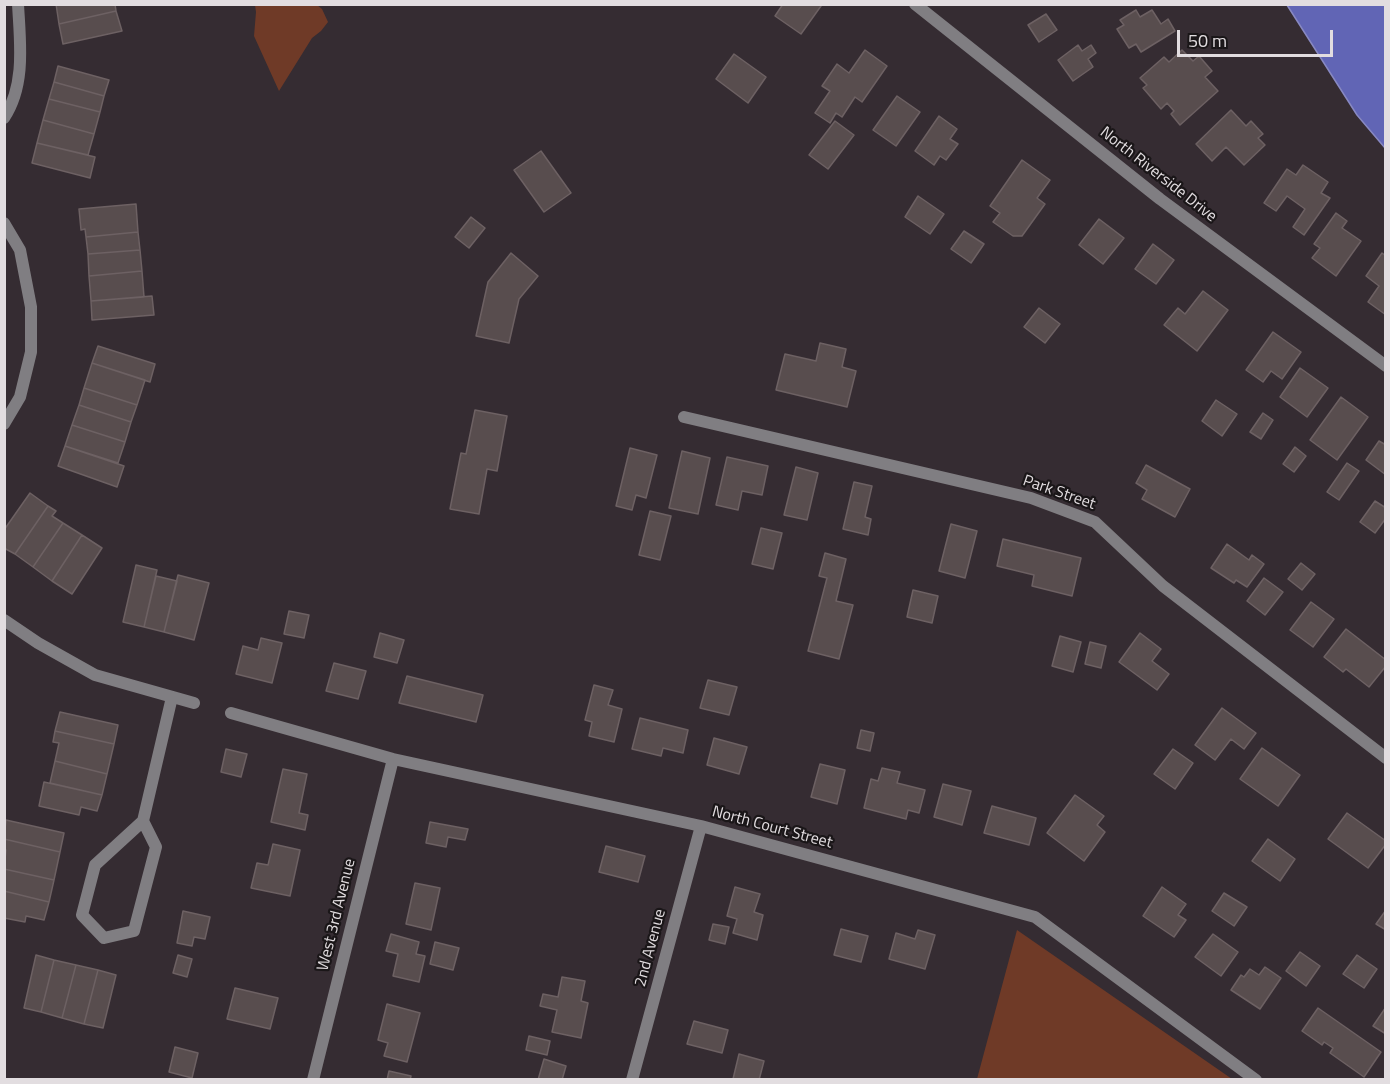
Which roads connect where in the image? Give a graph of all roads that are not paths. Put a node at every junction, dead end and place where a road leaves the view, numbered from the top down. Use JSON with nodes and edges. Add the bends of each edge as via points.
{"nodes":[{"id":1,"x":18,"y":4,"type":"edge"},
{"id":2,"x":915,"y":4,"type":"edge"},
{"id":3,"x":4,"y":118,"type":"edge"},
{"id":4,"x":4,"y":223,"type":"edge"},
{"id":5,"x":1386,"y":366,"type":"edge"},
{"id":6,"x":684,"y":417,"type":"dead end"},
{"id":7,"x":4,"y":424,"type":"edge"},
{"id":8,"x":4,"y":620,"type":"edge"},
{"id":9,"x":172,"y":697,"type":"junction"},
{"id":10,"x":195,"y":703,"type":"dead end"},
{"id":11,"x":231,"y":713,"type":"dead end"},
{"id":12,"x":1386,"y":758,"type":"edge"},
{"id":13,"x":393,"y":759,"type":"junction"},
{"id":14,"x":143,"y":821,"type":"junction"},
{"id":15,"x":701,"y":826,"type":"junction"},
{"id":16,"x":313,"y":1080,"type":"edge"},
{"id":17,"x":632,"y":1080,"type":"edge"},
{"id":18,"x":1256,"y":1080,"type":"edge"}],
"edges":[{"from":1,"to":3,"type":"street","via":[[19,76],[11,108]]},
{"from":2,"to":5,"type":"street","name":"North Riverside Drive","via":[[1160,199]]},
{"from":4,"to":7,"type":"street","via":[[20,250],[31,307],[32,351],[20,397]]},
{"from":6,"to":12,"type":"street","name":"Park Street","via":[[1030,498],[1095,522],[1163,586]]},
{"from":8,"to":9,"type":"street","via":[[95,675]]},
{"from":9,"to":10,"type":"street"},
{"from":9,"to":14,"type":"street"},
{"from":11,"to":13,"type":"street","name":"North Court Street"},
{"from":13,"to":15,"type":"street","name":"North Court Street"},
{"from":13,"to":16,"type":"street","name":"West 3rd Avenue"},
{"from":14,"to":14,"type":"street","via":[[94,865],[82,915],[104,938],[134,932],[156,848]]},
{"from":15,"to":17,"type":"street","name":"2nd Avenue"},
{"from":15,"to":18,"type":"street","name":"North Court Street","via":[[1035,917]]}]}
